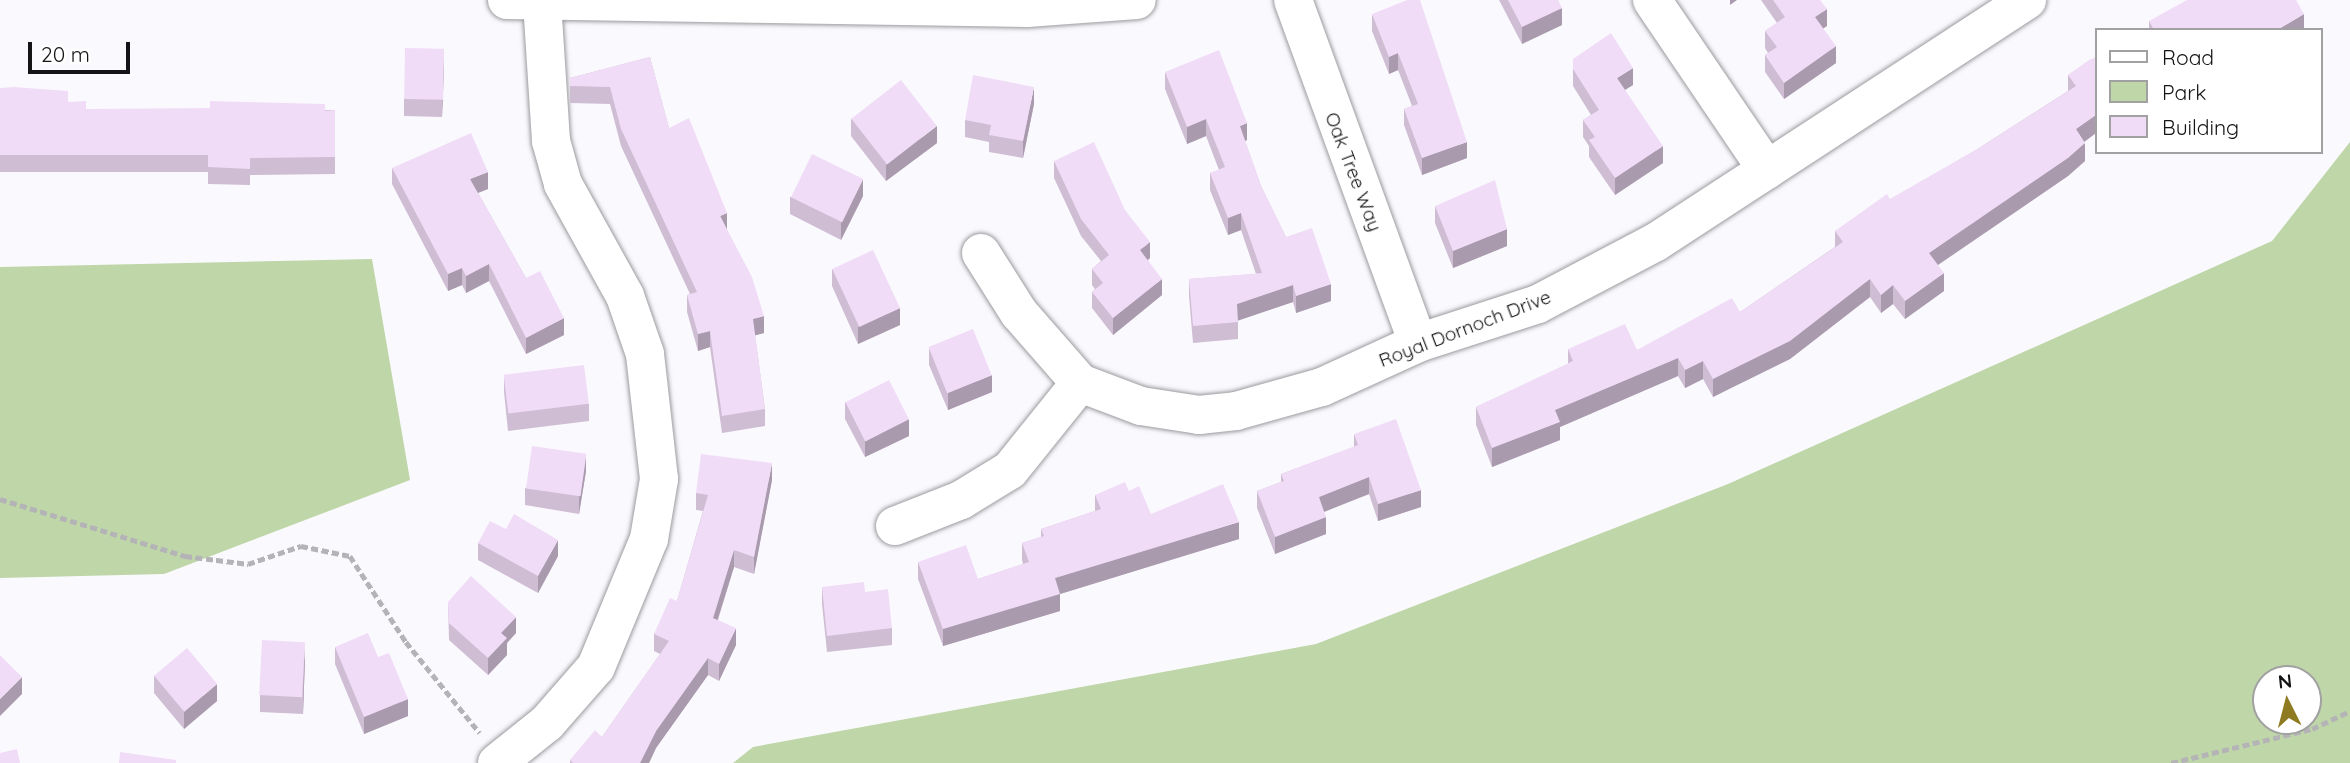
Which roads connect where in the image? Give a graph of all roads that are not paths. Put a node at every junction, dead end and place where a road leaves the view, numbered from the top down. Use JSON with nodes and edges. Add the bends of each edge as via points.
{"nodes":[{"id":1,"x":1138,"y":0,"type":"edge"},
{"id":2,"x":1293,"y":0,"type":"edge"},
{"id":3,"x":1652,"y":0,"type":"edge"},
{"id":4,"x":2027,"y":0,"type":"edge"},
{"id":5,"x":524,"y":1,"type":"edge"},
{"id":6,"x":1767,"y":170,"type":"junction"},
{"id":7,"x":981,"y":253,"type":"dead end"},
{"id":8,"x":1418,"y":343,"type":"junction"},
{"id":9,"x":1080,"y":383,"type":"junction"},
{"id":10,"x":895,"y":526,"type":"dead end"},
{"id":11,"x":498,"y":762,"type":"edge"}],
"edges":[{"from":1,"to":5,"type":"street","via":[[1027,8]]},
{"from":2,"to":8,"type":"street","name":"Oak Tree Way"},
{"from":3,"to":6,"type":"street"},
{"from":4,"to":6,"type":"street","name":"Royal Dornoch Drive"},
{"from":5,"to":11,"type":"street","via":[[563,184],[625,296],[645,354],[659,479],[649,539],[596,667],[547,723]]},
{"from":6,"to":8,"type":"street","name":"Royal Dornoch Drive","via":[[1656,242],[1538,304]]},
{"from":7,"to":9,"type":"street","name":"Royal Dornoch Drive","via":[[1018,313]]},
{"from":8,"to":9,"type":"street","name":"Royal Dornoch Drive","via":[[1322,387],[1236,411],[1199,415],[1141,406]]},
{"from":9,"to":10,"type":"street","via":[[1010,470],[961,500]]}]}
